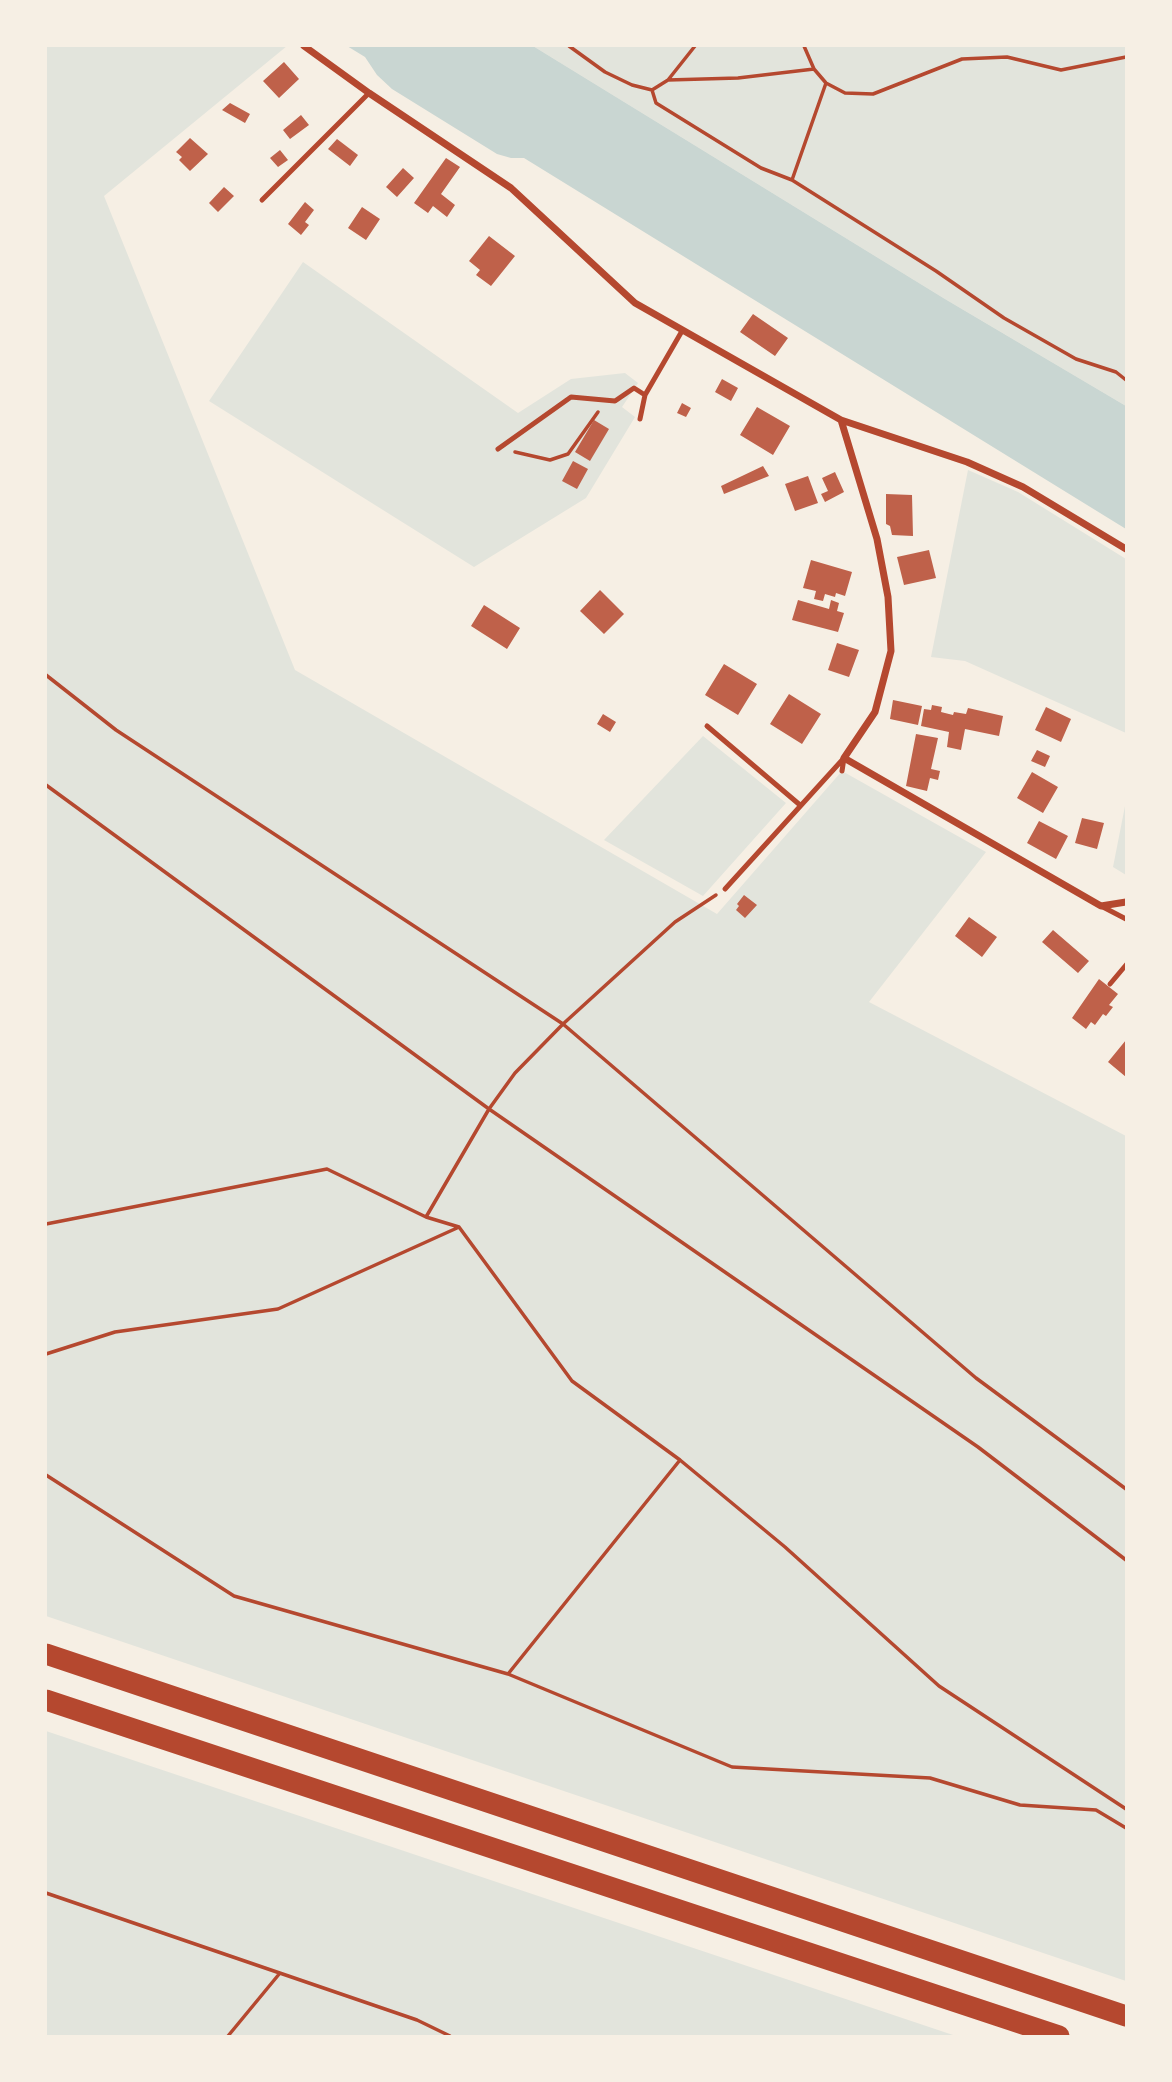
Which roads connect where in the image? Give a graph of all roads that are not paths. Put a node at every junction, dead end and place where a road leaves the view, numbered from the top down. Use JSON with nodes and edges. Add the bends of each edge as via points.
{"nodes":[{"id":1,"x":304,"y":46,"type":"edge"},
{"id":2,"x":369,"y":93,"type":"junction"},
{"id":3,"x":262,"y":200,"type":"dead end"},
{"id":4,"x":682,"y":331,"type":"junction"},
{"id":5,"x":645,"y":395,"type":"junction"},
{"id":6,"x":640,"y":419,"type":"dead end"},
{"id":7,"x":841,"y":420,"type":"junction"},
{"id":8,"x":498,"y":449,"type":"road end"},
{"id":9,"x":1126,"y":549,"type":"edge"},
{"id":10,"x":707,"y":726,"type":"dead end"},
{"id":11,"x":844,"y":758,"type":"junction"},
{"id":12,"x":842,"y":771,"type":"dead end"},
{"id":13,"x":800,"y":805,"type":"junction"},
{"id":14,"x":725,"y":889,"type":"road end"},
{"id":15,"x":1126,"y":901,"type":"edge"},
{"id":16,"x":1101,"y":906,"type":"junction"},
{"id":17,"x":1126,"y":919,"type":"edge"},
{"id":18,"x":1126,"y":965,"type":"edge"},
{"id":19,"x":1110,"y":984,"type":"dead end"},
{"id":20,"x":46,"y":1654,"type":"edge"},
{"id":21,"x":46,"y":1700,"type":"edge"},
{"id":22,"x":1126,"y":2016,"type":"edge"},
{"id":23,"x":1059,"y":2036,"type":"edge"}],
"edges":[{"from":1,"to":2,"type":"street"},
{"from":2,"to":3,"type":"lane"},
{"from":2,"to":4,"type":"street","via":[[511,188],[635,303]]},
{"from":4,"to":5,"type":"lane"},
{"from":4,"to":7,"type":"street"},
{"from":5,"to":6,"type":"lane"},
{"from":5,"to":8,"type":"lane","via":[[634,388],[615,401],[571,397]]},
{"from":7,"to":9,"type":"street","via":[[1023,486]]},
{"from":7,"to":11,"type":"street","via":[[877,539],[888,597],[891,651],[874,712]]},
{"from":10,"to":13,"type":"lane"},
{"from":11,"to":12,"type":"lane"},
{"from":11,"to":13,"type":"lane"},
{"from":11,"to":16,"type":"street"},
{"from":13,"to":14,"type":"lane"},
{"from":15,"to":16,"type":"street"},
{"from":16,"to":17,"type":"lane"},
{"from":18,"to":19,"type":"lane"},
{"from":20,"to":22,"type":"highway"},
{"from":21,"to":23,"type":"highway"}]}
